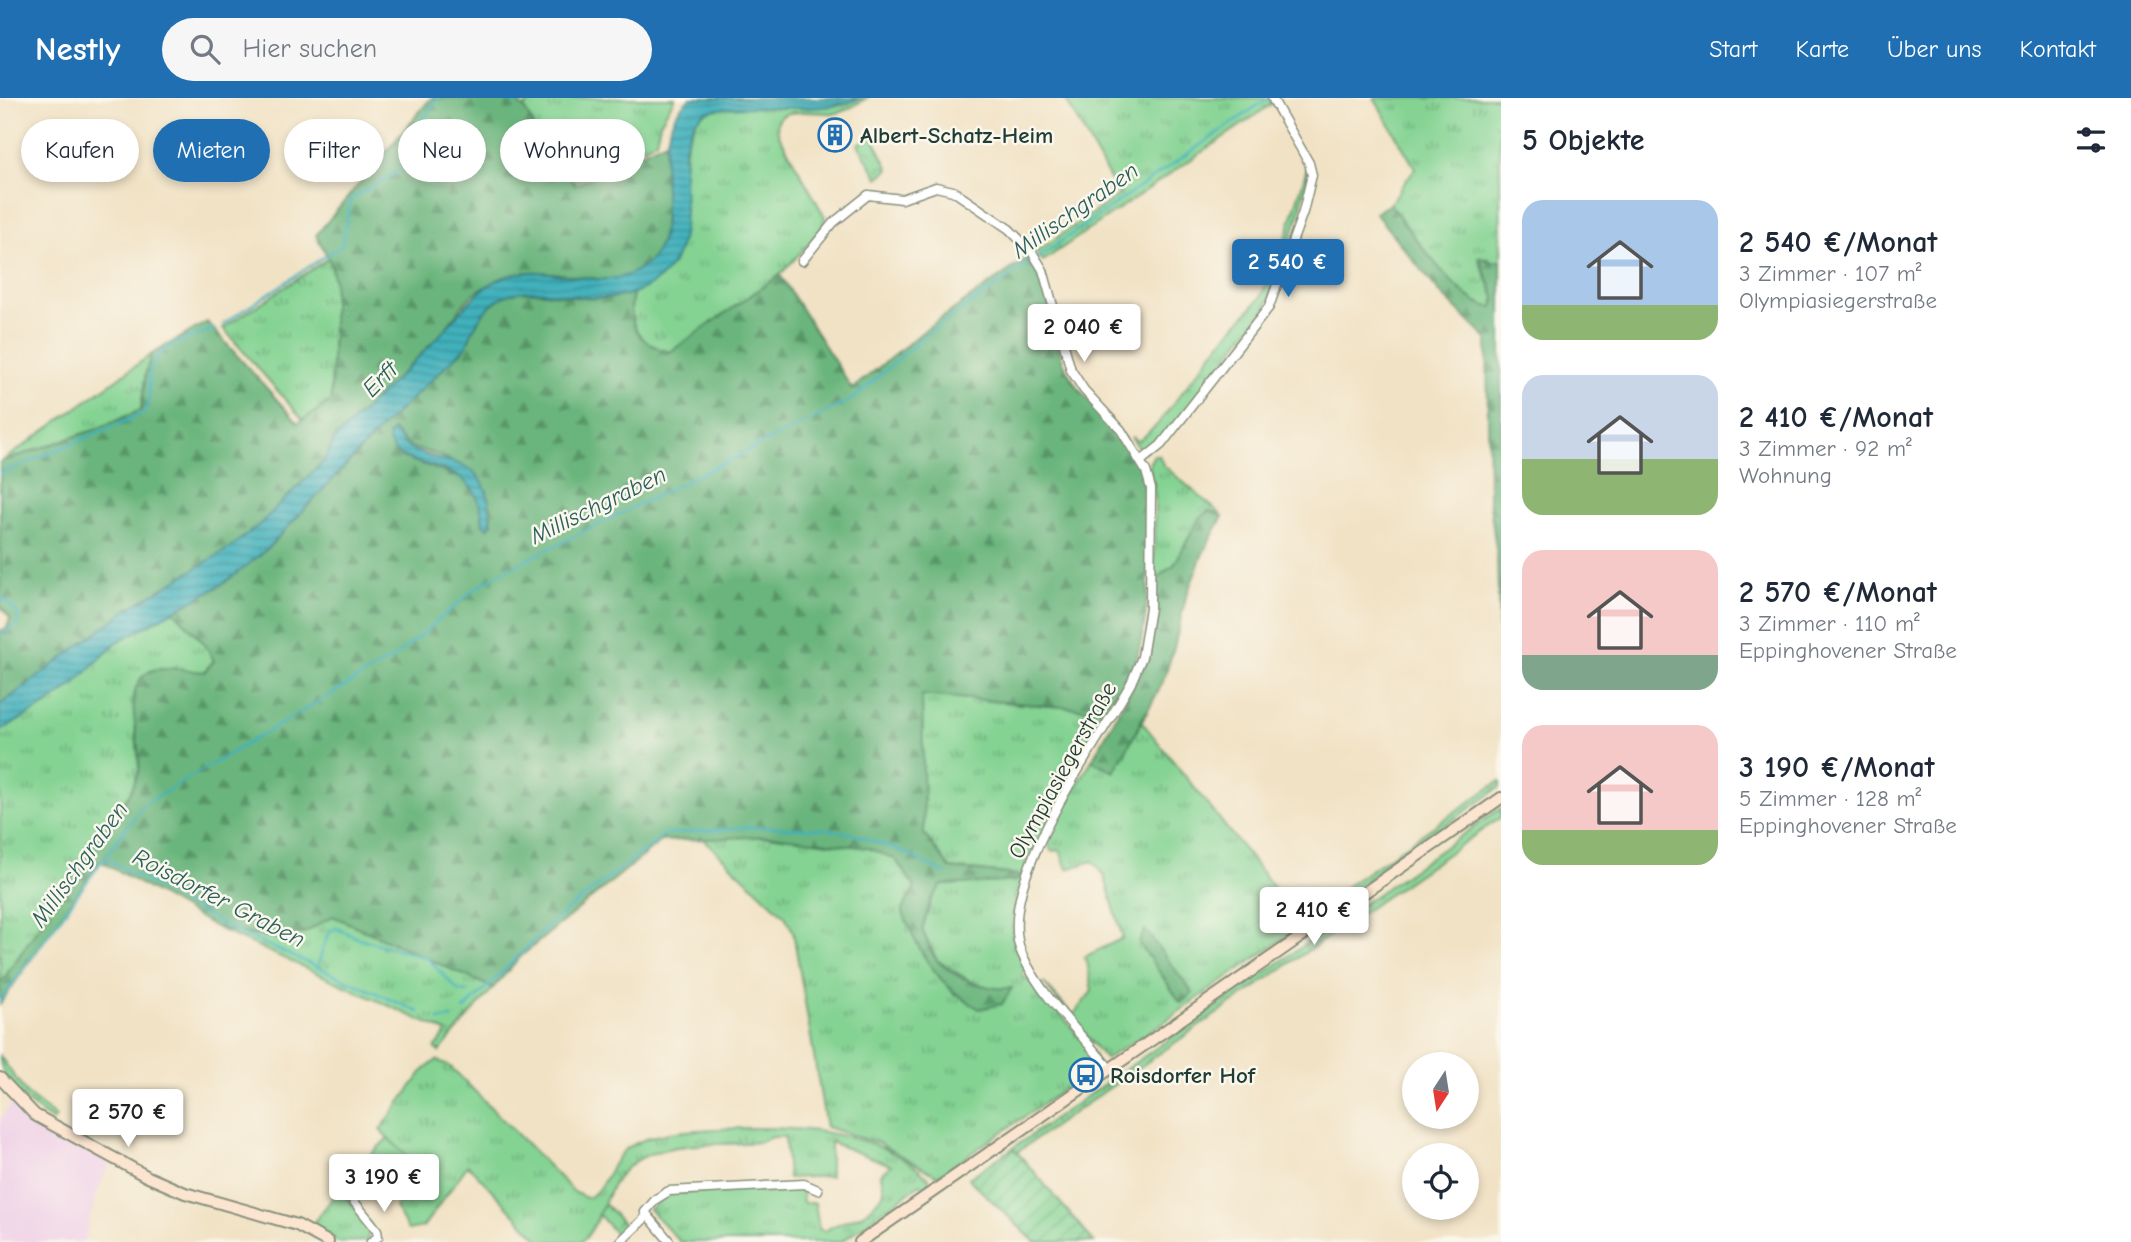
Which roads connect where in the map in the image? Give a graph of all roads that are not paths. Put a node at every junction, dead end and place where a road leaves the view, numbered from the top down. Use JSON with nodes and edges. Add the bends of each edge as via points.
{"nodes":[{"id":1,"x":1272,"y":98,"type":"edge"},
{"id":2,"x":802,"y":261,"type":"dead end"},
{"id":3,"x":1141,"y":461,"type":"junction"},
{"id":4,"x":1501,"y":798,"type":"edge"},
{"id":5,"x":1110,"y":1069,"type":"junction"},
{"id":6,"x":0,"y":1077,"type":"edge"},
{"id":7,"x":339,"y":1183,"type":"dead end"},
{"id":8,"x":818,"y":1190,"type":"dead end"},
{"id":9,"x":647,"y":1216,"type":"junction"},
{"id":10,"x":328,"y":1242,"type":"edge"},
{"id":11,"x":371,"y":1242,"type":"edge"},
{"id":12,"x":620,"y":1242,"type":"edge"},
{"id":13,"x":670,"y":1242,"type":"edge"},
{"id":14,"x":860,"y":1242,"type":"edge"}],
"edges":[{"from":1,"to":3,"type":"street","via":[[1312,175],[1293,244],[1265,314],[1161,445]]},
{"from":2,"to":3,"type":"street","name":"Olympiasiegerstraße","via":[[833,223],[864,198],[902,199],[936,187],[953,191],[1009,229],[1039,262],[1051,290],[1071,370]]},
{"from":3,"to":5,"type":"street","name":"Olympiasiegerstraße","via":[[1152,499],[1150,608],[1142,657],[1032,858],[1015,916],[1026,962]]},
{"from":4,"to":5,"type":"main road"},
{"from":5,"to":14,"type":"main road"},
{"from":6,"to":10,"type":"main road","via":[[35,1115],[148,1177],[185,1193],[297,1225]]},
{"from":7,"to":11,"type":"street","via":[[377,1230],[378,1237]]},
{"from":8,"to":9,"type":"street","via":[[804,1184],[673,1190],[648,1207]]},
{"from":9,"to":12,"type":"street"},
{"from":9,"to":13,"type":"street"}]}
